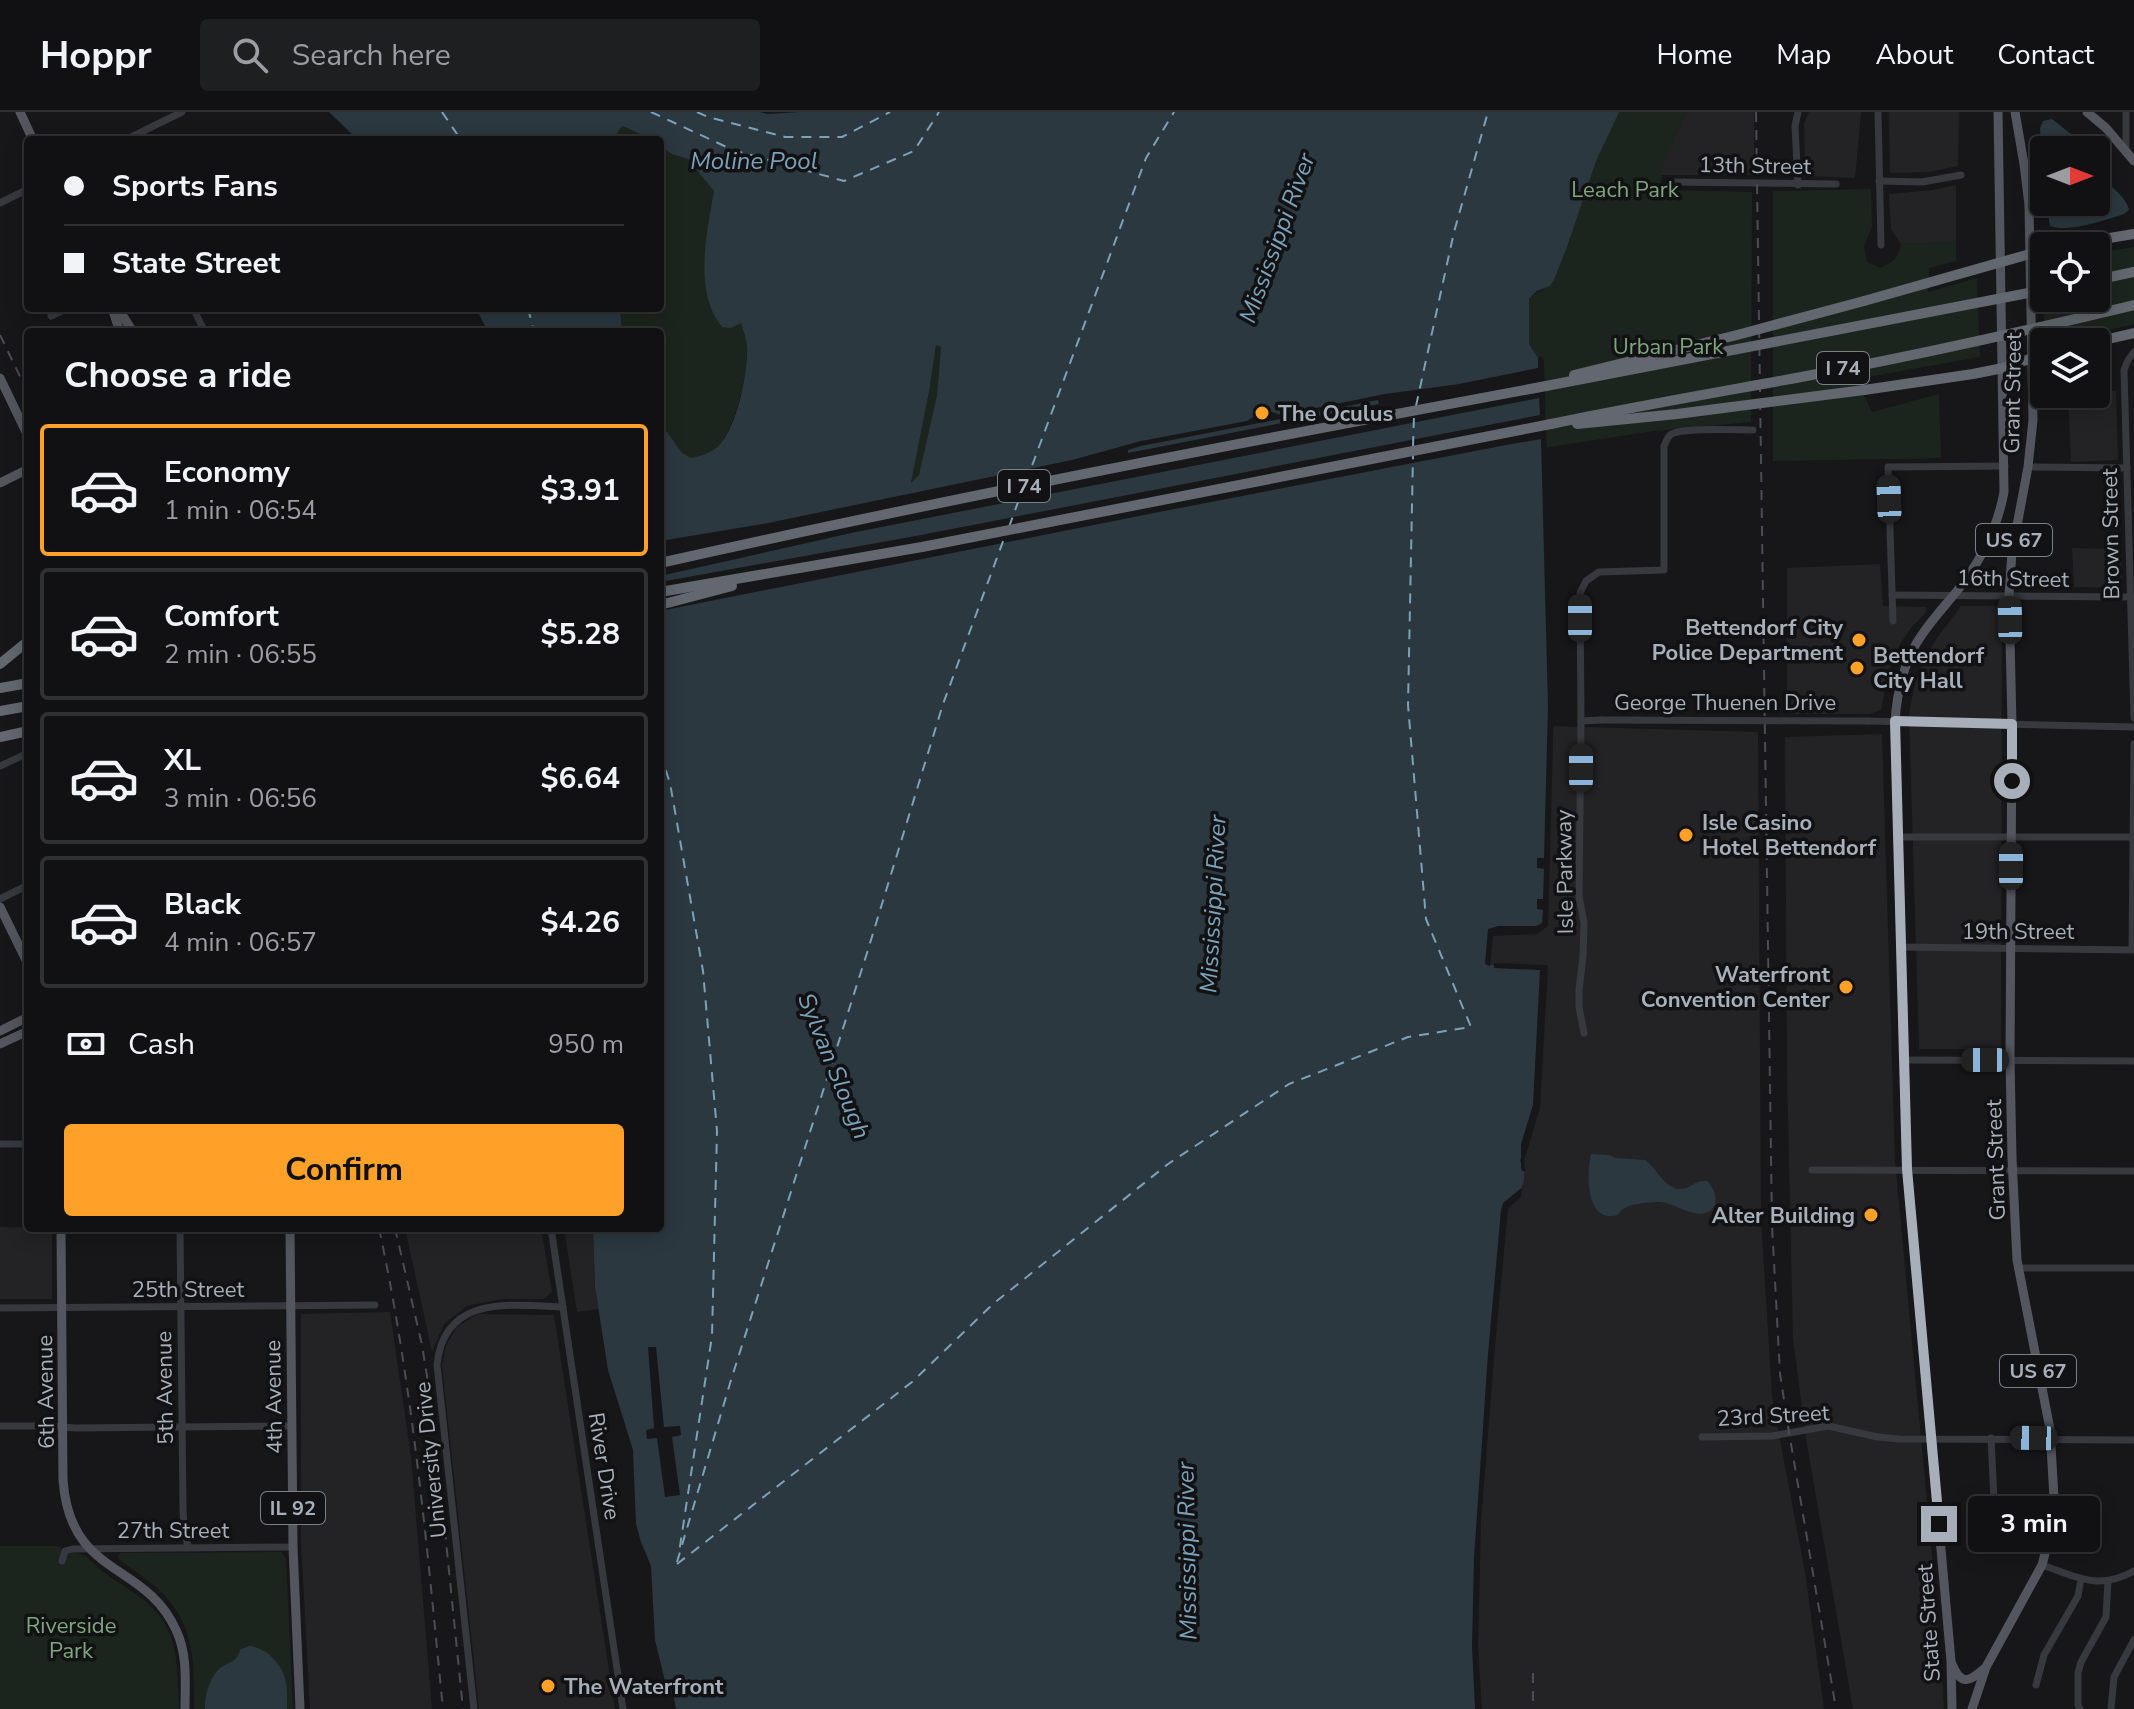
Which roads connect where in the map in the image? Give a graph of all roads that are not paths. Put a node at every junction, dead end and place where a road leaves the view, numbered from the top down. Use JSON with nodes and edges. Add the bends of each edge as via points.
{"nodes":[{"id":1,"x":20,"y":112,"type":"edge"},
{"id":2,"x":182,"y":112,"type":"edge"},
{"id":3,"x":1798,"y":112,"type":"edge"},
{"id":4,"x":1878,"y":112,"type":"edge"},
{"id":5,"x":1998,"y":112,"type":"edge"},
{"id":6,"x":2015,"y":112,"type":"edge"},
{"id":7,"x":2087,"y":112,"type":"edge"},
{"id":8,"x":2126,"y":112,"type":"edge"},
{"id":9,"x":31,"y":136,"type":"edge"},
{"id":10,"x":133,"y":136,"type":"edge"},
{"id":11,"x":2130,"y":157,"type":"edge"},
{"id":12,"x":1961,"y":175,"type":"dead end"},
{"id":13,"x":1879,"y":181,"type":"junction"},
{"id":14,"x":1674,"y":182,"type":"dead end"},
{"id":15,"x":1836,"y":184,"type":"dead end"},
{"id":16,"x":1798,"y":185,"type":"junction"},
{"id":17,"x":24,"y":191,"type":"edge"},
{"id":18,"x":0,"y":203,"type":"edge"},
{"id":19,"x":2134,"y":234,"type":"edge"},
{"id":20,"x":2110,"y":238,"type":"edge"},
{"id":21,"x":1881,"y":245,"type":"dead end"},
{"id":22,"x":2030,"y":253,"type":"joint"},
{"id":23,"x":2002,"y":261,"type":"junction"},
{"id":24,"x":2134,"y":272,"type":"edge"},
{"id":25,"x":2110,"y":277,"type":"edge"},
{"id":26,"x":2030,"y":293,"type":"edge"},
{"id":27,"x":2134,"y":305,"type":"edge"},
{"id":28,"x":60,"y":312,"type":"edge"},
{"id":29,"x":51,"y":316,"type":"dead end"},
{"id":30,"x":2134,"y":333,"type":"edge"},
{"id":31,"x":2110,"y":339,"type":"edge"},
{"id":32,"x":2134,"y":352,"type":"edge"},
{"id":33,"x":2030,"y":359,"type":"edge"},
{"id":34,"x":2003,"y":368,"type":"junction"},
{"id":35,"x":0,"y":378,"type":"edge"},
{"id":36,"x":1546,"y":386,"type":"junction"},
{"id":37,"x":2033,"y":408,"type":"edge"},
{"id":38,"x":1551,"y":424,"type":"junction"},
{"id":39,"x":24,"y":428,"type":"edge"},
{"id":40,"x":1753,"y":430,"type":"dead end"},
{"id":41,"x":2005,"y":466,"type":"junction"},
{"id":42,"x":2028,"y":467,"type":"junction"},
{"id":43,"x":2127,"y":468,"type":"junction"},
{"id":44,"x":24,"y":471,"type":"edge"},
{"id":45,"x":0,"y":483,"type":"edge"},
{"id":46,"x":664,"y":560,"type":"edge"},
{"id":47,"x":769,"y":573,"type":"junction"},
{"id":48,"x":664,"y":591,"type":"edge"},
{"id":49,"x":1892,"y":595,"type":"junction"},
{"id":50,"x":1954,"y":595,"type":"junction"},
{"id":51,"x":2009,"y":595,"type":"junction"},
{"id":52,"x":2132,"y":596,"type":"edge"},
{"id":53,"x":664,"y":604,"type":"edge"},
{"id":54,"x":1893,"y":621,"type":"dead end"},
{"id":55,"x":24,"y":644,"type":"edge"},
{"id":56,"x":0,"y":664,"type":"edge"},
{"id":57,"x":24,"y":684,"type":"edge"},
{"id":58,"x":0,"y":688,"type":"edge"},
{"id":59,"x":24,"y":707,"type":"edge"},
{"id":60,"x":0,"y":711,"type":"edge"},
{"id":61,"x":2134,"y":718,"type":"edge"},
{"id":62,"x":1581,"y":721,"type":"junction"},
{"id":63,"x":1895,"y":721,"type":"junction"},
{"id":64,"x":2012,"y":724,"type":"junction"},
{"id":65,"x":2134,"y":727,"type":"edge"},
{"id":66,"x":24,"y":732,"type":"edge"},
{"id":67,"x":0,"y":737,"type":"edge"},
{"id":68,"x":2134,"y":744,"type":"edge"},
{"id":69,"x":24,"y":755,"type":"edge"},
{"id":70,"x":0,"y":766,"type":"edge"},
{"id":71,"x":1898,"y":837,"type":"junction"},
{"id":72,"x":2011,"y":837,"type":"junction"},
{"id":73,"x":2134,"y":837,"type":"edge"},
{"id":74,"x":24,"y":887,"type":"edge"},
{"id":75,"x":0,"y":899,"type":"edge"},
{"id":76,"x":0,"y":907,"type":"edge"},
{"id":77,"x":1900,"y":947,"type":"junction"},
{"id":78,"x":2010,"y":948,"type":"junction"},
{"id":79,"x":2133,"y":950,"type":"edge"},
{"id":80,"x":24,"y":956,"type":"edge"},
{"id":81,"x":24,"y":1019,"type":"edge"},
{"id":82,"x":0,"y":1031,"type":"edge"},
{"id":83,"x":24,"y":1033,"type":"edge"},
{"id":84,"x":1584,"y":1033,"type":"dead end"},
{"id":85,"x":24,"y":1040,"type":"edge"},
{"id":86,"x":0,"y":1046,"type":"edge"},
{"id":87,"x":2010,"y":1059,"type":"junction"},
{"id":88,"x":1903,"y":1060,"type":"junction"},
{"id":89,"x":2134,"y":1061,"type":"edge"},
{"id":90,"x":0,"y":1144,"type":"edge"},
{"id":91,"x":24,"y":1144,"type":"edge"},
{"id":92,"x":1907,"y":1169,"type":"junction"},
{"id":93,"x":2012,"y":1169,"type":"junction"},
{"id":94,"x":1812,"y":1170,"type":"dead end"},
{"id":95,"x":2134,"y":1171,"type":"edge"},
{"id":96,"x":61,"y":1232,"type":"edge"},
{"id":97,"x":180,"y":1232,"type":"edge"},
{"id":98,"x":290,"y":1232,"type":"edge"},
{"id":99,"x":552,"y":1232,"type":"edge"},
{"id":100,"x":2018,"y":1268,"type":"junction"},
{"id":101,"x":2134,"y":1268,"type":"edge"},
{"id":102,"x":375,"y":1305,"type":"dead end"},
{"id":103,"x":291,"y":1306,"type":"junction"},
{"id":104,"x":62,"y":1307,"type":"junction"},
{"id":105,"x":181,"y":1307,"type":"junction"},
{"id":106,"x":563,"y":1307,"type":"junction"},
{"id":107,"x":0,"y":1308,"type":"edge"},
{"id":108,"x":0,"y":1426,"type":"edge"},
{"id":109,"x":292,"y":1426,"type":"junction"},
{"id":110,"x":63,"y":1427,"type":"junction"},
{"id":111,"x":182,"y":1427,"type":"junction"},
{"id":112,"x":1702,"y":1437,"type":"dead end"},
{"id":113,"x":1931,"y":1438,"type":"junction"},
{"id":114,"x":1991,"y":1438,"type":"junction"},
{"id":115,"x":2051,"y":1438,"type":"junction"},
{"id":116,"x":2134,"y":1440,"type":"edge"},
{"id":117,"x":1994,"y":1500,"type":"dead end"},
{"id":118,"x":188,"y":1547,"type":"junction"},
{"id":119,"x":293,"y":1547,"type":"junction"},
{"id":120,"x":89,"y":1550,"type":"junction"},
{"id":121,"x":62,"y":1561,"type":"dead end"},
{"id":122,"x":2042,"y":1565,"type":"junction"},
{"id":123,"x":2134,"y":1571,"type":"edge"},
{"id":124,"x":2081,"y":1579,"type":"junction"},
{"id":125,"x":2108,"y":1581,"type":"junction"},
{"id":126,"x":2134,"y":1640,"type":"edge"},
{"id":127,"x":1951,"y":1661,"type":"junction"},
{"id":128,"x":1986,"y":1667,"type":"junction"},
{"id":129,"x":2036,"y":1685,"type":"dead end"},
{"id":130,"x":185,"y":1709,"type":"edge"},
{"id":131,"x":300,"y":1709,"type":"edge"},
{"id":132,"x":474,"y":1709,"type":"edge"},
{"id":133,"x":623,"y":1709,"type":"edge"},
{"id":134,"x":1952,"y":1709,"type":"edge"},
{"id":135,"x":1972,"y":1709,"type":"edge"},
{"id":136,"x":2080,"y":1709,"type":"edge"},
{"id":137,"x":2111,"y":1709,"type":"edge"}],
"edges":[{"from":1,"to":9,"type":"main road"},
{"from":2,"to":10,"type":"street"},
{"from":3,"to":16,"type":"street"},
{"from":4,"to":13,"type":"street"},
{"from":5,"to":23,"type":"main road","name":"Grant Street","number":"US 67"},
{"from":6,"to":22,"type":"main road","name":"Grant Street","number":"US 67","via":[[2027,183]]},
{"from":7,"to":11,"type":"main road"},
{"from":8,"to":11,"type":"street"},
{"from":12,"to":13,"type":"street"},
{"from":13,"to":21,"type":"street"},
{"from":14,"to":16,"type":"street","name":"13th Street"},
{"from":15,"to":16,"type":"street","name":"13th Street"},
{"from":17,"to":18,"type":"street"},
{"from":19,"to":20,"type":"highway"},
{"from":22,"to":23,"type":"highway"},
{"from":23,"to":34,"type":"main road","name":"Grant Street","number":"US 67"},
{"from":23,"to":36,"type":"highway","bridge":true},
{"from":24,"to":25,"type":"highway"},
{"from":26,"to":36,"type":"highway","number":"I 74","bridge":true},
{"from":27,"to":38,"type":"highway","number":"I 74","bridge":true},
{"from":28,"to":29,"type":"street"},
{"from":30,"to":31,"type":"highway"},
{"from":32,"to":43,"type":"street","name":"Brown Street","via":[[2124,370]]},
{"from":33,"to":34,"type":"highway"},
{"from":34,"to":38,"type":"highway","bridge":true,"via":[[1636,419]]},
{"from":34,"to":41,"type":"main road","name":"Grant Street","number":"US 67"},
{"from":35,"to":39,"type":"main road"},
{"from":36,"to":46,"type":"highway","number":"I 74"},
{"from":37,"to":42,"type":"main road","name":"Grant Street","number":"US 67"},
{"from":38,"to":47,"type":"highway","number":"I 74"},
{"from":40,"to":62,"type":"street","name":"Isle Parkway","via":[[1684,431],[1668,437],[1664,570],[1599,572],[1580,593]]},
{"from":41,"to":49,"type":"street","via":[[1888,467]]},
{"from":41,"to":50,"type":"main road","number":"US 67","via":[[1995,526]]},
{"from":42,"to":43,"type":"street"},
{"from":42,"to":51,"type":"main road","name":"Grant Street","number":"US 67"},
{"from":43,"to":52,"type":"street","name":"Brown Street"},
{"from":44,"to":45,"type":"main road"},
{"from":47,"to":48,"type":"highway","number":"I 74"},
{"from":47,"to":53,"type":"highway"},
{"from":49,"to":50,"type":"street","name":"16th Street"},
{"from":49,"to":54,"type":"street"},
{"from":50,"to":51,"type":"street","name":"16th Street"},
{"from":50,"to":63,"type":"main road","number":"US 67","via":[[1909,657]]},
{"from":51,"to":52,"type":"street","name":"16th Street"},
{"from":51,"to":64,"type":"main road","name":"Grant Street","number":"US 67"},
{"from":52,"to":61,"type":"street","name":"Brown Street"},
{"from":55,"to":56,"type":"highway"},
{"from":57,"to":58,"type":"highway"},
{"from":59,"to":60,"type":"highway"},
{"from":62,"to":63,"type":"street","name":"George Thuenen Drive","bridge":true},
{"from":62,"to":84,"type":"street","name":"Isle Parkway","via":[[1579,896],[1584,923],[1579,1002]]},
{"from":63,"to":64,"type":"street","name":"George Thuenen Drive"},
{"from":63,"to":71,"type":"main road","name":"State Street","number":"US 67"},
{"from":64,"to":65,"type":"street","name":"George Thuenen Drive"},
{"from":64,"to":72,"type":"main road","name":"Grant Street","number":"US 67"},
{"from":66,"to":67,"type":"highway"},
{"from":68,"to":73,"type":"street"},
{"from":69,"to":70,"type":"street"},
{"from":71,"to":72,"type":"street"},
{"from":71,"to":77,"type":"main road","name":"State Street","number":"US 67"},
{"from":72,"to":73,"type":"street"},
{"from":72,"to":78,"type":"main road","name":"Grant Street","number":"US 67"},
{"from":73,"to":79,"type":"street"},
{"from":74,"to":75,"type":"street"},
{"from":76,"to":80,"type":"main road"},
{"from":77,"to":78,"type":"street","name":"19th Street"},
{"from":77,"to":88,"type":"main road","name":"State Street","number":"US 67"},
{"from":78,"to":79,"type":"street","name":"19th Street"},
{"from":78,"to":87,"type":"main road","name":"Grant Street","number":"US 67"},
{"from":81,"to":82,"type":"main road"},
{"from":83,"to":86,"type":"main road"},
{"from":85,"to":86,"type":"main road"},
{"from":87,"to":88,"type":"street"},
{"from":87,"to":89,"type":"street"},
{"from":87,"to":93,"type":"main road","name":"Grant Street","number":"US 67"},
{"from":88,"to":92,"type":"main road","name":"State Street","number":"US 67"},
{"from":90,"to":91,"type":"street"},
{"from":92,"to":93,"type":"street"},
{"from":92,"to":94,"type":"street"},
{"from":92,"to":113,"type":"main road","name":"State Street","number":"US 67"},
{"from":93,"to":95,"type":"street"},
{"from":93,"to":100,"type":"main road","name":"Grant Street","number":"US 67"},
{"from":96,"to":104,"type":"main road","name":"6th Avenue"},
{"from":97,"to":105,"type":"street","name":"5th Avenue"},
{"from":98,"to":103,"type":"main road","name":"4th Avenue","number":"IL 92"},
{"from":99,"to":106,"type":"street","name":"River Drive"},
{"from":100,"to":101,"type":"street"},
{"from":100,"to":115,"type":"main road","name":"Grant Street","number":"US 67"},
{"from":102,"to":103,"type":"street","name":"25th Street"},
{"from":103,"to":105,"type":"street","name":"25th Street"},
{"from":103,"to":109,"type":"main road","name":"4th Avenue","number":"IL 92"},
{"from":104,"to":105,"type":"street","name":"25th Street"},
{"from":104,"to":107,"type":"street","name":"25th Street"},
{"from":104,"to":110,"type":"main road","name":"6th Avenue"},
{"from":105,"to":111,"type":"street","name":"5th Avenue"},
{"from":106,"to":132,"type":"street","name":"University Drive","via":[[474,1310],[454,1323],[438,1355]]},
{"from":106,"to":133,"type":"street","name":"River Drive"},
{"from":108,"to":110,"type":"street"},
{"from":109,"to":111,"type":"street"},
{"from":109,"to":119,"type":"main road","name":"4th Avenue","number":"IL 92"},
{"from":110,"to":111,"type":"street"},
{"from":110,"to":120,"type":"main road","name":"6th Avenue","via":[[66,1504]]},
{"from":111,"to":118,"type":"street","name":"5th Avenue"},
{"from":112,"to":113,"type":"street","name":"23rd Street","via":[[1772,1436],[1828,1426],[1878,1437]]},
{"from":113,"to":114,"type":"street","name":"23rd Street"},
{"from":113,"to":127,"type":"main road","name":"State Street","number":"US 67"},
{"from":114,"to":115,"type":"street","name":"23rd Street"},
{"from":114,"to":117,"type":"street"},
{"from":115,"to":116,"type":"street","name":"23rd Street"},
{"from":115,"to":122,"type":"main road","name":"Grant Street","number":"US 67","via":[[2052,1527]]},
{"from":118,"to":119,"type":"street","name":"27th Street"},
{"from":118,"to":120,"type":"street","name":"27th Street"},
{"from":119,"to":131,"type":"main road","name":"4th Avenue","number":"IL 92"},
{"from":120,"to":121,"type":"street","name":"27th Street","via":[[68,1549]]},
{"from":120,"to":130,"type":"main road","via":[[148,1594],[172,1622],[184,1657]]},
{"from":122,"to":124,"type":"street"},
{"from":122,"to":128,"type":"main road","name":"Grant Street","number":"US 67"},
{"from":123,"to":125,"type":"street"},
{"from":124,"to":125,"type":"street"},
{"from":124,"to":129,"type":"street"},
{"from":125,"to":136,"type":"street","via":[[2106,1617],[2078,1673]]},
{"from":126,"to":137,"type":"street","via":[[2114,1677]]},
{"from":127,"to":128,"type":"main road","via":[[1966,1680]]},
{"from":127,"to":134,"type":"main road","name":"State Street","number":"US 67"},
{"from":128,"to":135,"type":"main road","name":"Grant Street","number":"US 67"}]}
